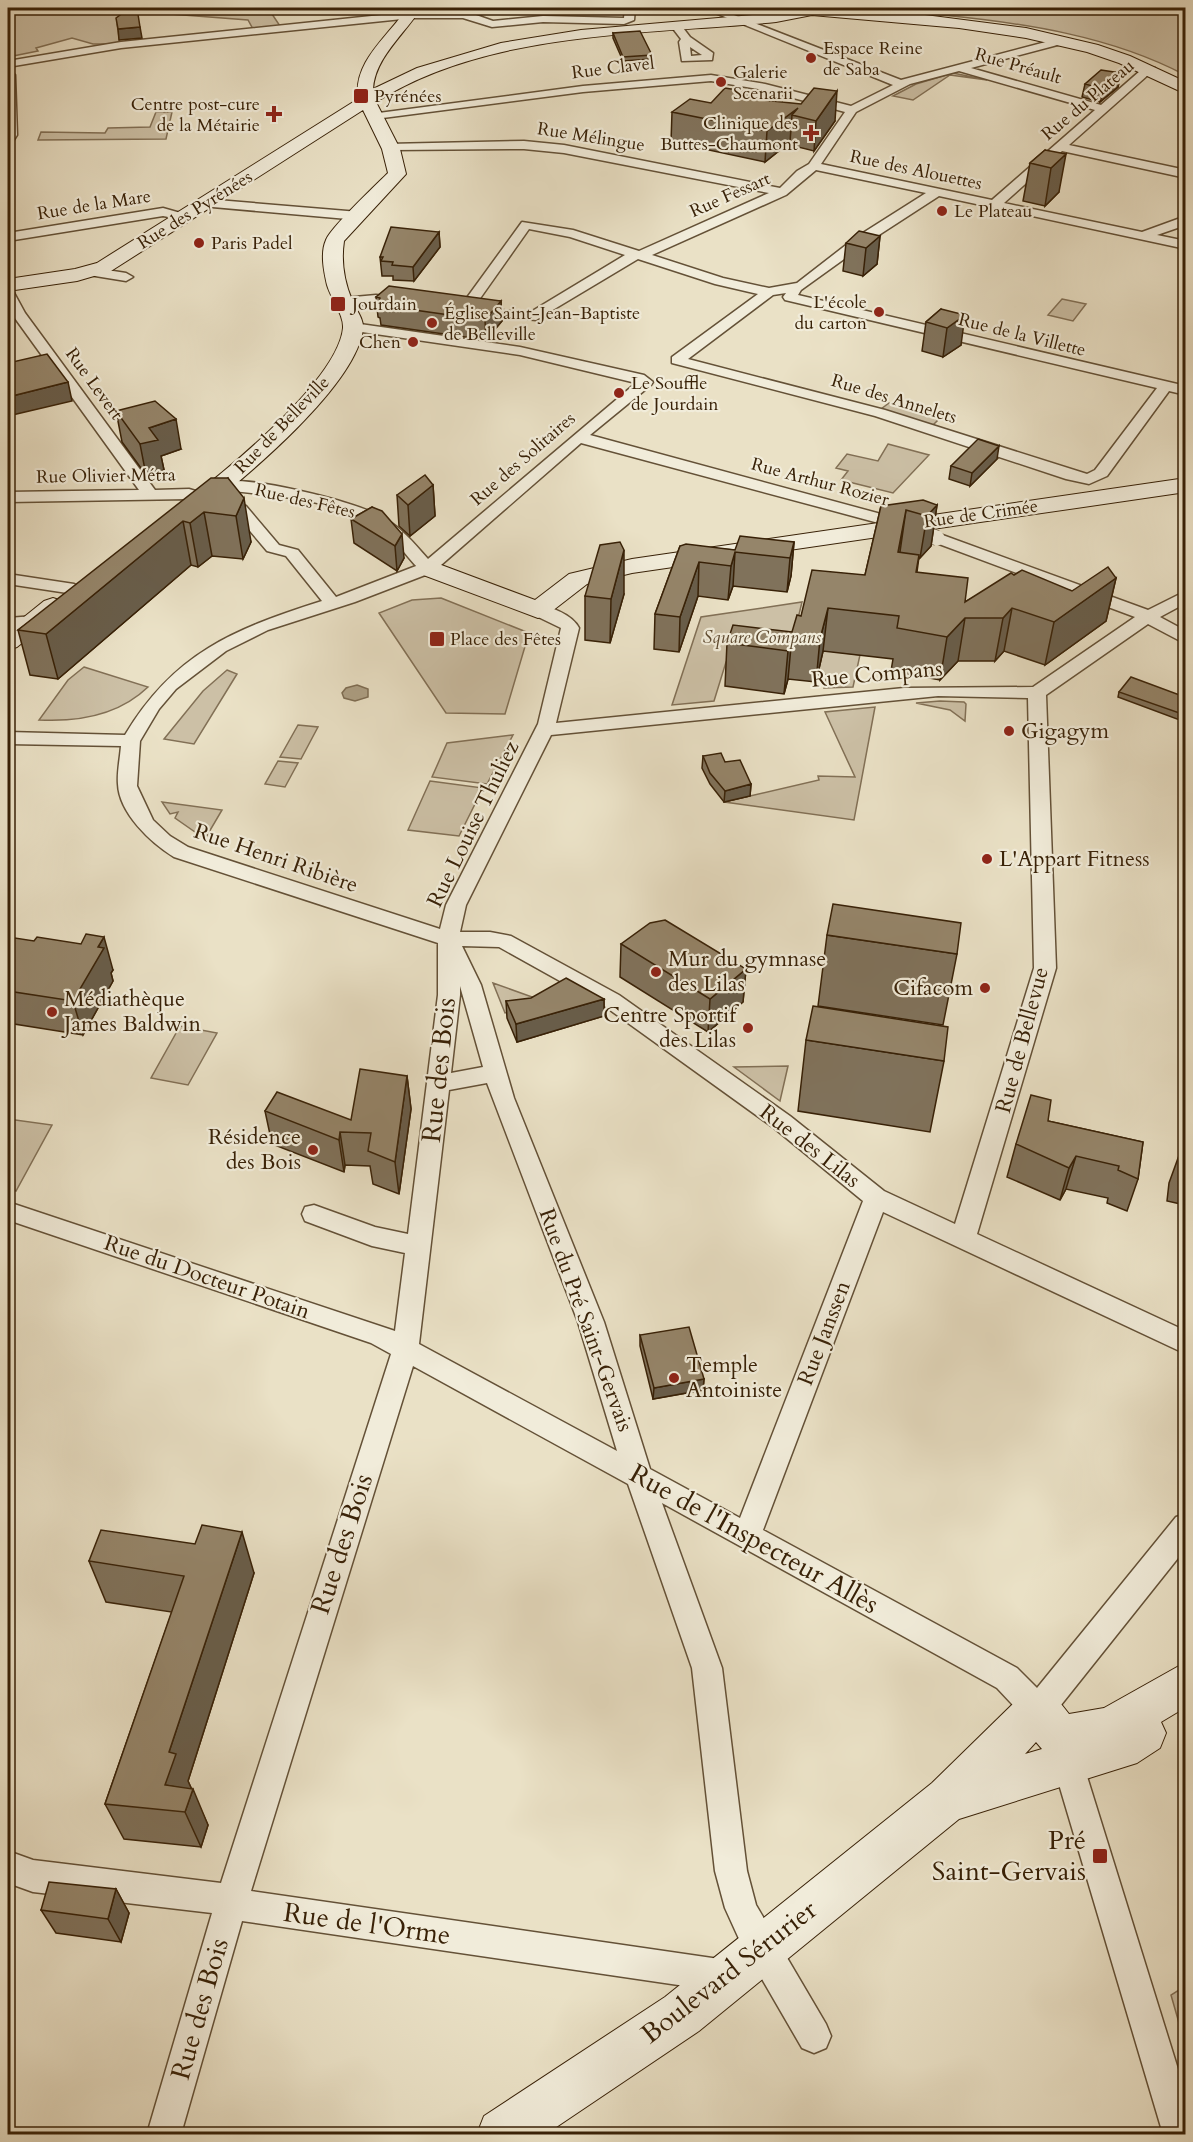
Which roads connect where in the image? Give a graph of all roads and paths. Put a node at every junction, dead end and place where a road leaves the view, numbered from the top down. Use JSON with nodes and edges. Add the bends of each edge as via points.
{"nodes":[{"id":1,"x":495,"y":8,"type":"edge"},
{"id":2,"x":630,"y":8,"type":"edge"},
{"id":3,"x":708,"y":8,"type":"edge"},
{"id":4,"x":814,"y":9,"type":"edge"},
{"id":5,"x":411,"y":13,"type":"edge"},
{"id":6,"x":466,"y":15,"type":"junction"},
{"id":7,"x":738,"y":20,"type":"junction"},
{"id":8,"x":676,"y":26,"type":"junction"},
{"id":9,"x":686,"y":39,"type":"dead end"},
{"id":10,"x":1061,"y":41,"type":"junction"},
{"id":11,"x":8,"y":64,"type":"edge"},
{"id":12,"x":957,"y":67,"type":"junction"},
{"id":13,"x":1151,"y":70,"type":"junction"},
{"id":14,"x":8,"y":73,"type":"edge"},
{"id":15,"x":901,"y":84,"type":"junction"},
{"id":16,"x":1185,"y":89,"type":"edge"},
{"id":17,"x":368,"y":99,"type":"junction"},
{"id":18,"x":1104,"y":109,"type":"junction"},
{"id":19,"x":852,"y":110,"type":"junction"},
{"id":20,"x":375,"y":116,"type":"junction"},
{"id":21,"x":8,"y":141,"type":"edge"},
{"id":22,"x":392,"y":146,"type":"junction"},
{"id":23,"x":1059,"y":147,"type":"junction"},
{"id":24,"x":815,"y":166,"type":"junction"},
{"id":25,"x":1185,"y":174,"type":"edge"},
{"id":26,"x":782,"y":192,"type":"junction"},
{"id":27,"x":935,"y":193,"type":"junction"},
{"id":28,"x":206,"y":203,"type":"junction"},
{"id":29,"x":994,"y":206,"type":"junction"},
{"id":30,"x":185,"y":216,"type":"junction"},
{"id":31,"x":359,"y":216,"type":"junction"},
{"id":32,"x":1185,"y":220,"type":"edge"},
{"id":33,"x":1143,"y":236,"type":"junction"},
{"id":34,"x":8,"y":237,"type":"edge"},
{"id":35,"x":1185,"y":244,"type":"edge"},
{"id":36,"x":638,"y":255,"type":"junction"},
{"id":37,"x":94,"y":272,"type":"junction"},
{"id":38,"x":126,"y":277,"type":"dead end"},
{"id":39,"x":8,"y":285,"type":"edge"},
{"id":40,"x":795,"y":288,"type":"junction"},
{"id":41,"x":769,"y":292,"type":"junction"},
{"id":42,"x":8,"y":294,"type":"edge"},
{"id":43,"x":343,"y":302,"type":"junction"},
{"id":44,"x":422,"y":304,"type":"edge"},
{"id":45,"x":12,"y":312,"type":"edge"},
{"id":46,"x":353,"y":327,"type":"junction"},
{"id":47,"x":1165,"y":387,"type":"junction"},
{"id":48,"x":1185,"y":392,"type":"edge"},
{"id":49,"x":578,"y":437,"type":"junction"},
{"id":50,"x":1185,"y":485,"type":"edge"},
{"id":51,"x":215,"y":492,"type":"junction"},
{"id":52,"x":151,"y":495,"type":"junction"},
{"id":53,"x":8,"y":497,"type":"edge"},
{"id":54,"x":171,"y":522,"type":"edge"},
{"id":55,"x":427,"y":568,"type":"junction"},
{"id":56,"x":8,"y":579,"type":"edge"},
{"id":57,"x":82,"y":583,"type":"joint"},
{"id":58,"x":1185,"y":596,"type":"edge"},
{"id":59,"x":332,"y":603,"type":"junction"},
{"id":60,"x":538,"y":610,"type":"junction"},
{"id":61,"x":1147,"y":617,"type":"junction"},
{"id":62,"x":34,"y":621,"type":"junction"},
{"id":63,"x":8,"y":623,"type":"edge"},
{"id":64,"x":1185,"y":639,"type":"edge"},
{"id":65,"x":8,"y":642,"type":"edge"},
{"id":66,"x":1037,"y":693,"type":"junction"},
{"id":67,"x":544,"y":730,"type":"junction"},
{"id":68,"x":8,"y":738,"type":"edge"},
{"id":69,"x":131,"y":741,"type":"junction"},
{"id":70,"x":448,"y":939,"type":"junction"},
{"id":71,"x":494,"y":1073,"type":"junction"},
{"id":72,"x":439,"y":1084,"type":"junction"},
{"id":73,"x":876,"y":1198,"type":"junction"},
{"id":74,"x":8,"y":1211,"type":"edge"},
{"id":75,"x":314,"y":1214,"type":"dead end"},
{"id":76,"x":963,"y":1239,"type":"junction"},
{"id":77,"x":418,"y":1246,"type":"junction"},
{"id":78,"x":1185,"y":1343,"type":"edge"},
{"id":79,"x":406,"y":1348,"type":"junction"},
{"id":80,"x":638,"y":1476,"type":"junction"},
{"id":81,"x":1185,"y":1526,"type":"edge"},
{"id":82,"x":747,"y":1535,"type":"junction"},
{"id":83,"x":1185,"y":1683,"type":"edge"},
{"id":84,"x":1185,"y":1707,"type":"edge"},
{"id":85,"x":1056,"y":1737,"type":"junction"},
{"id":86,"x":948,"y":1799,"type":"junction"},
{"id":87,"x":8,"y":1867,"type":"edge"},
{"id":88,"x":232,"y":1902,"type":"junction"},
{"id":89,"x":745,"y":1962,"type":"junction"},
{"id":90,"x":814,"y":2036,"type":"dead end"},
{"id":91,"x":164,"y":2134,"type":"edge"},
{"id":92,"x":502,"y":2134,"type":"edge"},
{"id":93,"x":1180,"y":2134,"type":"edge"}],
"edges":[{"from":1,"to":6,"type":"street"},
{"from":2,"to":6,"type":"street","via":[[628,20],[624,21],[492,24]]},
{"from":3,"to":7,"type":"street"},
{"from":4,"to":7,"type":"main road","name":"Rue des Pyrénées"},
{"from":4,"to":10,"type":"main road","name":"Rue des Pyrénées","via":[[840,16],[979,26]]},
{"from":5,"to":6,"type":"street"},
{"from":5,"to":11,"type":"street","via":[[121,45]]},
{"from":5,"to":17,"type":"main road","via":[[372,63],[364,86]]},
{"from":7,"to":8,"type":"main road","name":"Rue des Pyrénées"},
{"from":7,"to":15,"type":"street"},
{"from":8,"to":9,"type":"street"},
{"from":8,"to":17,"type":"main road","name":"Rue des Pyrénées","via":[[547,40],[474,54],[431,66]]},
{"from":10,"to":12,"type":"street","name":"Rue Fessart"},
{"from":10,"to":13,"type":"main road","name":"Rue des Pyrénées"},
{"from":12,"to":15,"type":"street","name":"Rue Fessart"},
{"from":12,"to":18,"type":"street","name":"Rue Préault"},
{"from":13,"to":16,"type":"main road","name":"Rue des Pyrénées"},
{"from":13,"to":18,"type":"street","name":"Rue du Plateau"},
{"from":14,"to":21,"type":"street"},
{"from":15,"to":19,"type":"street","name":"Rue Fessart"},
{"from":17,"to":20,"type":"main road"},
{"from":17,"to":28,"type":"main road","name":"Rue des Pyrénées"},
{"from":18,"to":23,"type":"street","name":"Rue du Plateau"},
{"from":19,"to":20,"type":"street","name":"Rue Clavel","via":[[765,87],[711,78]]},
{"from":19,"to":24,"type":"street","name":"Rue Fessart"},
{"from":20,"to":22,"type":"main road"},
{"from":22,"to":26,"type":"street","name":"Rue Mélingue","via":[[525,145],[564,149]]},
{"from":22,"to":31,"type":"main road","via":[[397,174]]},
{"from":23,"to":25,"type":"street"},
{"from":23,"to":29,"type":"street","name":"Rue du Plateau"},
{"from":24,"to":26,"type":"street","name":"Rue Fessart","via":[[804,170]]},
{"from":24,"to":27,"type":"street","name":"Rue des Alouettes"},
{"from":26,"to":36,"type":"street","name":"Rue Fessart"},
{"from":27,"to":29,"type":"street","name":"Rue des Alouettes"},
{"from":27,"to":40,"type":"street"},
{"from":28,"to":30,"type":"main road","name":"Rue des Pyrénées"},
{"from":28,"to":31,"type":"street"},
{"from":29,"to":33,"type":"street","name":"Rue des Alouettes"},
{"from":30,"to":34,"type":"street","name":"Rue de la Mare","via":[[163,213]]},
{"from":30,"to":37,"type":"main road","name":"Rue des Pyrénées"},
{"from":31,"to":43,"type":"main road","via":[[335,240],[332,253]]},
{"from":32,"to":33,"type":"street"},
{"from":33,"to":35,"type":"street","name":"Rue des Alouettes"},
{"from":36,"to":36,"type":"street","name":"Rue Fessart","via":[[528,318],[460,309],[526,225],[573,234]]},
{"from":36,"to":41,"type":"street"},
{"from":37,"to":38,"type":"street"},
{"from":37,"to":39,"type":"main road","name":"Rue des Pyrénées"},
{"from":40,"to":41,"type":"street"},
{"from":40,"to":47,"type":"street","name":"Rue de la Villette","via":[[790,297]]},
{"from":41,"to":47,"type":"street","name":"Rue des Annelets","via":[[677,360],[880,413],[1089,479],[1098,476]]},
{"from":42,"to":45,"type":"street","name":"Rue Levert"},
{"from":43,"to":44,"type":"street","via":[[383,299]]},
{"from":43,"to":46,"type":"main road"},
{"from":45,"to":52,"type":"street","name":"Rue Levert"},
{"from":46,"to":49,"type":"street","name":"Rue des Solitaires","via":[[520,351],[646,382]]},
{"from":46,"to":51,"type":"main road","name":"Rue de Belleville","via":[[348,348],[323,386]]},
{"from":47,"to":48,"type":"street","name":"Rue de la Villette"},
{"from":49,"to":55,"type":"street","name":"Rue des Solitaires"},
{"from":49,"to":61,"type":"street","name":"Rue Arthur Rozier","bridge":true,"via":[[886,520]]},
{"from":50,"to":60,"type":"main road","name":"Rue de Crimée","via":[[632,566],[578,579]]},
{"from":51,"to":52,"type":"street","name":"Rue Olivier Métra"},
{"from":51,"to":54,"type":"main road","name":"Rue de Belleville"},
{"from":51,"to":55,"type":"street","name":"Rue des Fêtes","via":[[291,494],[368,516],[390,529]]},
{"from":51,"to":59,"type":"street","via":[[240,509],[273,548],[292,553]]},
{"from":52,"to":53,"type":"street","name":"Rue Olivier Métra"},
{"from":55,"to":59,"type":"street"},
{"from":55,"to":60,"type":"main road","name":"Rue des Fêtes"},
{"from":56,"to":57,"type":"street"},
{"from":57,"to":62,"type":"main road"},
{"from":58,"to":61,"type":"street"},
{"from":59,"to":69,"type":"street","via":[[262,626],[208,655],[151,707]]},
{"from":60,"to":67,"type":"street","via":[[568,623],[570,628]]},
{"from":61,"to":64,"type":"street","name":"Rue Arthur Rozier"},
{"from":61,"to":66,"type":"street"},
{"from":62,"to":63,"type":"street"},
{"from":62,"to":65,"type":"main road"},
{"from":66,"to":67,"type":"street","name":"Rue Compans","via":[[904,693]]},
{"from":66,"to":76,"type":"street","name":"Rue de Bellevue","via":[[1045,968]]},
{"from":67,"to":70,"type":"street","name":"Rue Louise Thuliez","via":[[456,905]]},
{"from":68,"to":69,"type":"street"},
{"from":69,"to":70,"type":"street","name":"Rue Henri Ribière","via":[[127,786],[146,824],[172,846],[208,862]]},
{"from":70,"to":71,"type":"street","name":"Rue du Pré Saint-Gervais","via":[[470,985]]},
{"from":70,"to":72,"type":"street","name":"Rue des Bois","via":[[449,995]]},
{"from":70,"to":73,"type":"street","name":"Rue des Lilas","via":[[504,941],[611,1000],[782,1122]]},
{"from":71,"to":72,"type":"street"},
{"from":71,"to":80,"type":"street","name":"Rue du Pré Saint-Gervais","via":[[591,1322]]},
{"from":72,"to":77,"type":"street","name":"Rue des Bois"},
{"from":73,"to":76,"type":"street","name":"Rue des Lilas"},
{"from":73,"to":82,"type":"street","name":"Rue Janssen"},
{"from":74,"to":79,"type":"street","name":"Rue du Docteur Potain","via":[[380,1335]]},
{"from":75,"to":77,"type":"street","via":[[372,1236]]},
{"from":76,"to":78,"type":"street","name":"Rue des Lilas"},
{"from":77,"to":79,"type":"street","name":"Rue des Bois"},
{"from":79,"to":80,"type":"street","name":"Rue de l'Inspecteur Allès"},
{"from":79,"to":88,"type":"street","name":"Rue des Bois"},
{"from":80,"to":82,"type":"street","name":"Rue de l'Inspecteur Allès"},
{"from":80,"to":89,"type":"street","name":"Rue du Pré Saint-Gervais","via":[[708,1668]]},
{"from":81,"to":85,"type":"street"},
{"from":82,"to":85,"type":"street","name":"Rue de l'Inspecteur Allès","via":[[1007,1678]]},
{"from":83,"to":85,"type":"main road","name":"Boulevard Sérurier","via":[[1111,1728]]},
{"from":84,"to":85,"type":"main road","name":"Boulevard Sérurier","via":[[1121,1747]]},
{"from":85,"to":86,"type":"main road","name":"Boulevard Sérurier"},
{"from":85,"to":86,"type":"main road","name":"Boulevard Sérurier"},
{"from":85,"to":93,"type":"street"},
{"from":86,"to":89,"type":"main road","name":"Boulevard Sérurier"},
{"from":87,"to":88,"type":"street","name":"Rue de l'Orme","via":[[33,1876]]},
{"from":88,"to":89,"type":"street","name":"Rue de l'Orme","via":[[260,1909]]},
{"from":88,"to":91,"type":"street","name":"Rue des Bois"},
{"from":89,"to":90,"type":"street","name":"Rue du Pré Saint-Gervais"},
{"from":89,"to":92,"type":"main road","name":"Boulevard Sérurier","via":[[673,2020]]}]}
